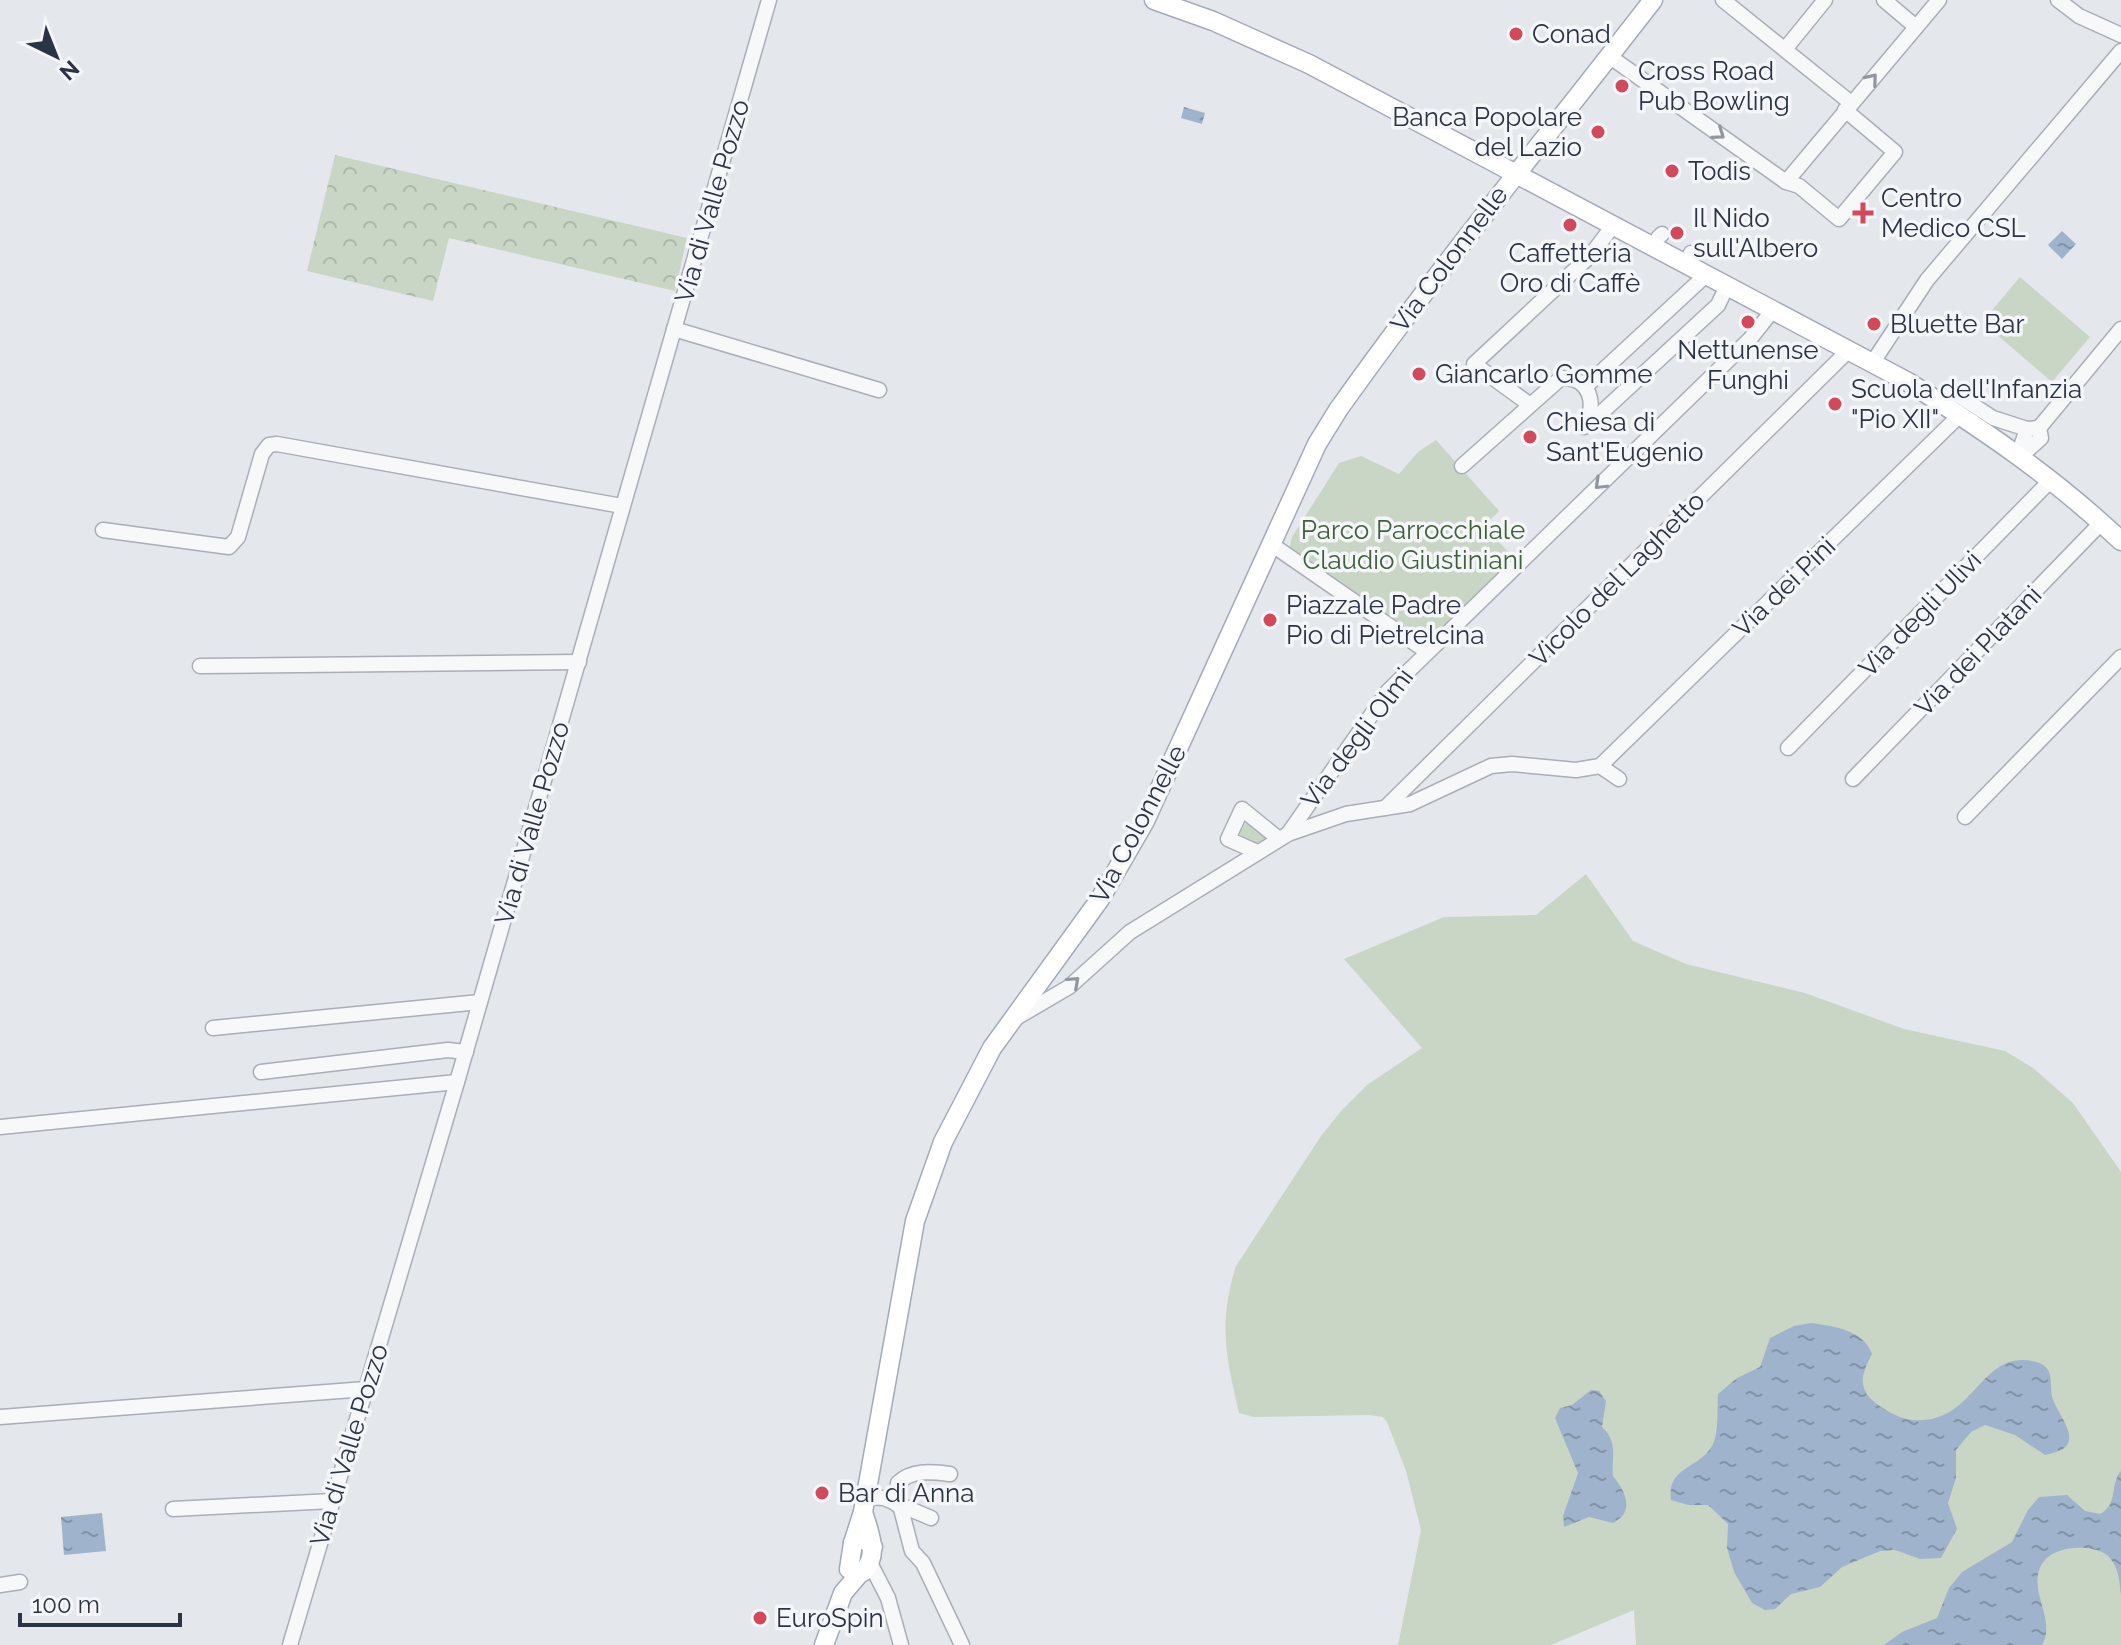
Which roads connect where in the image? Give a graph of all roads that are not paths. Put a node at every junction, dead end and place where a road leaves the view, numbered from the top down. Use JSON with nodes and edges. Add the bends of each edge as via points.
{"nodes":[{"id":1,"x":769,"y":0,"type":"edge"},
{"id":2,"x":1154,"y":0,"type":"edge"},
{"id":3,"x":1653,"y":0,"type":"edge"},
{"id":4,"x":1723,"y":0,"type":"edge"},
{"id":5,"x":1825,"y":0,"type":"edge"},
{"id":6,"x":1884,"y":0,"type":"edge"},
{"id":7,"x":1939,"y":0,"type":"edge"},
{"id":8,"x":2058,"y":0,"type":"edge"},
{"id":9,"x":1916,"y":27,"type":"junction"},
{"id":10,"x":2121,"y":35,"type":"edge"},
{"id":11,"x":1786,"y":48,"type":"junction"},
{"id":12,"x":2121,"y":51,"type":"edge"},
{"id":13,"x":1609,"y":56,"type":"junction"},
{"id":14,"x":1848,"y":107,"type":"junction"},
{"id":15,"x":1513,"y":175,"type":"junction"},
{"id":16,"x":1786,"y":182,"type":"junction"},
{"id":17,"x":1612,"y":227,"type":"junction"},
{"id":18,"x":1706,"y":275,"type":"junction"},
{"id":19,"x":1727,"y":286,"type":"junction"},
{"id":20,"x":1773,"y":310,"type":"junction"},
{"id":21,"x":674,"y":329,"type":"junction"},
{"id":22,"x":2121,"y":329,"type":"edge"},
{"id":23,"x":1849,"y":350,"type":"junction"},
{"id":24,"x":1873,"y":362,"type":"junction"},
{"id":25,"x":1585,"y":387,"type":"junction"},
{"id":26,"x":879,"y":390,"type":"dead end"},
{"id":27,"x":1938,"y":401,"type":"junction"},
{"id":28,"x":1529,"y":404,"type":"junction"},
{"id":29,"x":1960,"y":415,"type":"junction"},
{"id":30,"x":2033,"y":429,"type":"junction"},
{"id":31,"x":2019,"y":456,"type":"junction"},
{"id":32,"x":1462,"y":466,"type":"dead end"},
{"id":33,"x":2051,"y":480,"type":"junction"},
{"id":34,"x":622,"y":506,"type":"junction"},
{"id":35,"x":2102,"y":522,"type":"junction"},
{"id":36,"x":103,"y":530,"type":"dead end"},
{"id":37,"x":2121,"y":541,"type":"edge"},
{"id":38,"x":1271,"y":544,"type":"junction"},
{"id":39,"x":1426,"y":651,"type":"junction"},
{"id":40,"x":2121,"y":657,"type":"edge"},
{"id":41,"x":579,"y":662,"type":"junction"},
{"id":42,"x":200,"y":666,"type":"dead end"},
{"id":43,"x":1788,"y":748,"type":"dead end"},
{"id":44,"x":1600,"y":764,"type":"junction"},
{"id":45,"x":1619,"y":779,"type":"dead end"},
{"id":46,"x":1853,"y":779,"type":"dead end"},
{"id":47,"x":1384,"y":808,"type":"junction"},
{"id":48,"x":1965,"y":817,"type":"dead end"},
{"id":49,"x":1284,"y":837,"type":"junction"},
{"id":50,"x":1257,"y":852,"type":"junction"},
{"id":51,"x":480,"y":1002,"type":"junction"},
{"id":52,"x":1008,"y":1022,"type":"junction"},
{"id":53,"x":213,"y":1028,"type":"dead end"},
{"id":54,"x":466,"y":1052,"type":"junction"},
{"id":55,"x":261,"y":1072,"type":"dead end"},
{"id":56,"x":457,"y":1082,"type":"junction"},
{"id":57,"x":0,"y":1127,"type":"edge"},
{"id":58,"x":366,"y":1389,"type":"junction"},
{"id":59,"x":0,"y":1417,"type":"edge"},
{"id":60,"x":950,"y":1474,"type":"dead end"},
{"id":61,"x":332,"y":1501,"type":"junction"},
{"id":62,"x":864,"y":1504,"type":"junction"},
{"id":63,"x":898,"y":1504,"type":"junction"},
{"id":64,"x":173,"y":1509,"type":"dead end"},
{"id":65,"x":931,"y":1518,"type":"dead end"},
{"id":66,"x":853,"y":1543,"type":"junction"},
{"id":67,"x":860,"y":1567,"type":"junction"},
{"id":68,"x":20,"y":1582,"type":"dead end"},
{"id":69,"x":0,"y":1585,"type":"edge"},
{"id":70,"x":290,"y":1645,"type":"edge"},
{"id":71,"x":824,"y":1645,"type":"edge"},
{"id":72,"x":901,"y":1645,"type":"edge"},
{"id":73,"x":962,"y":1645,"type":"edge"}],
"edges":[{"from":1,"to":21,"type":"street","name":"Via di Valle Pozzo"},
{"from":2,"to":15,"type":"main road","via":[[1309,64]]},
{"from":3,"to":13,"type":"main road","name":"Via Colonnelle"},
{"from":4,"to":11,"type":"street"},
{"from":5,"to":11,"type":"street"},
{"from":6,"to":9,"type":"street"},
{"from":7,"to":9,"type":"street"},
{"from":8,"to":10,"type":"street"},
{"from":14,"to":9,"type":"street","one_way":true},
{"from":11,"to":14,"type":"street"},
{"from":12,"to":24,"type":"street","via":[[1927,280]]},
{"from":13,"to":15,"type":"main road","name":"Via Colonnelle"},
{"from":13,"to":16,"type":"street","one_way":true},
{"from":14,"to":16,"type":"street"},
{"from":14,"to":16,"type":"street","via":[[1895,152],[1839,219],[1799,186]]},
{"from":15,"to":17,"type":"main road"},
{"from":15,"to":38,"type":"main road","name":"Via Colonnelle","via":[[1338,410]]},
{"from":17,"to":18,"type":"main road"},
{"from":17,"to":28,"type":"street","via":[[1591,255],[1474,364]]},
{"from":18,"to":19,"type":"main road"},
{"from":18,"to":25,"type":"street"},
{"from":19,"to":20,"type":"main road"},
{"from":19,"to":25,"type":"street","via":[[1718,305],[1584,427],[1592,405]]},
{"from":20,"to":23,"type":"main road"},
{"from":20,"to":39,"type":"street","name":"Via degli Olmi","one_way":true,"via":[[1750,339]]},
{"from":21,"to":26,"type":"street"},
{"from":21,"to":34,"type":"street","name":"Via di Valle Pozzo"},
{"from":22,"to":30,"type":"street"},
{"from":23,"to":24,"type":"main road"},
{"from":23,"to":47,"type":"street","name":"Vicolo del Laghetto"},
{"from":24,"to":27,"type":"main road"},
{"from":25,"to":28,"type":"street","via":[[1561,378]]},
{"from":27,"to":29,"type":"main road"},
{"from":27,"to":30,"type":"street","via":[[1950,390],[1993,418]]},
{"from":28,"to":32,"type":"street"},
{"from":29,"to":31,"type":"main road"},
{"from":29,"to":44,"type":"street","name":"Via dei Pini"},
{"from":30,"to":31,"type":"street","via":[[2041,438]]},
{"from":31,"to":33,"type":"main road"},
{"from":33,"to":35,"type":"main road"},
{"from":33,"to":43,"type":"street","name":"Via degli Ulivi"},
{"from":34,"to":36,"type":"street","via":[[277,444],[262,454],[238,537],[229,547]]},
{"from":34,"to":41,"type":"street","name":"Via di Valle Pozzo"},
{"from":35,"to":37,"type":"main road"},
{"from":35,"to":46,"type":"street","name":"Via dei Platani"},
{"from":38,"to":39,"type":"street"},
{"from":38,"to":52,"type":"main road","name":"Via Colonnelle","via":[[1121,866]]},
{"from":39,"to":49,"type":"street","name":"Via degli Olmi","via":[[1388,691]]},
{"from":40,"to":48,"type":"street"},
{"from":41,"to":42,"type":"street"},
{"from":41,"to":51,"type":"street","name":"Via di Valle Pozzo"},
{"from":44,"to":45,"type":"street"},
{"from":44,"to":47,"type":"street","via":[[1496,765],[1415,802]]},
{"from":47,"to":49,"type":"street","via":[[1346,814]]},
{"from":49,"to":50,"type":"street"},
{"from":49,"to":50,"type":"street","via":[[1242,809],[1228,839]]},
{"from":52,"to":50,"type":"street","one_way":true,"via":[[1064,991],[1122,938]]},
{"from":51,"to":53,"type":"street"},
{"from":51,"to":54,"type":"street","name":"Via di Valle Pozzo"},
{"from":52,"to":62,"type":"main road","name":"Via Colonnelle","via":[[957,1114],[919,1206]]},
{"from":54,"to":55,"type":"street"},
{"from":54,"to":56,"type":"street","name":"Via di Valle Pozzo"},
{"from":56,"to":57,"type":"street"},
{"from":56,"to":58,"type":"street","name":"Via di Valle Pozzo"},
{"from":58,"to":59,"type":"street"},
{"from":58,"to":61,"type":"street","name":"Via di Valle Pozzo"},
{"from":60,"to":63,"type":"street","via":[[905,1476],[898,1483]]},
{"from":61,"to":64,"type":"street"},
{"from":61,"to":70,"type":"street","name":"Via di Valle Pozzo"},
{"from":62,"to":63,"type":"street"},
{"from":62,"to":66,"type":"main road","name":"Via Colonnelle"},
{"from":62,"to":67,"type":"main road","name":"Via Colonnelle"},
{"from":63,"to":65,"type":"street"},
{"from":63,"to":73,"type":"street","via":[[912,1551],[923,1563]]},
{"from":66,"to":67,"type":"main road","name":"Via Colonnelle"},
{"from":66,"to":67,"type":"main road","via":[[863,1538]]},
{"from":67,"to":71,"type":"main road","name":"Via Colonnelle"},
{"from":67,"to":72,"type":"street","via":[[891,1605]]},
{"from":68,"to":69,"type":"street"}]}
